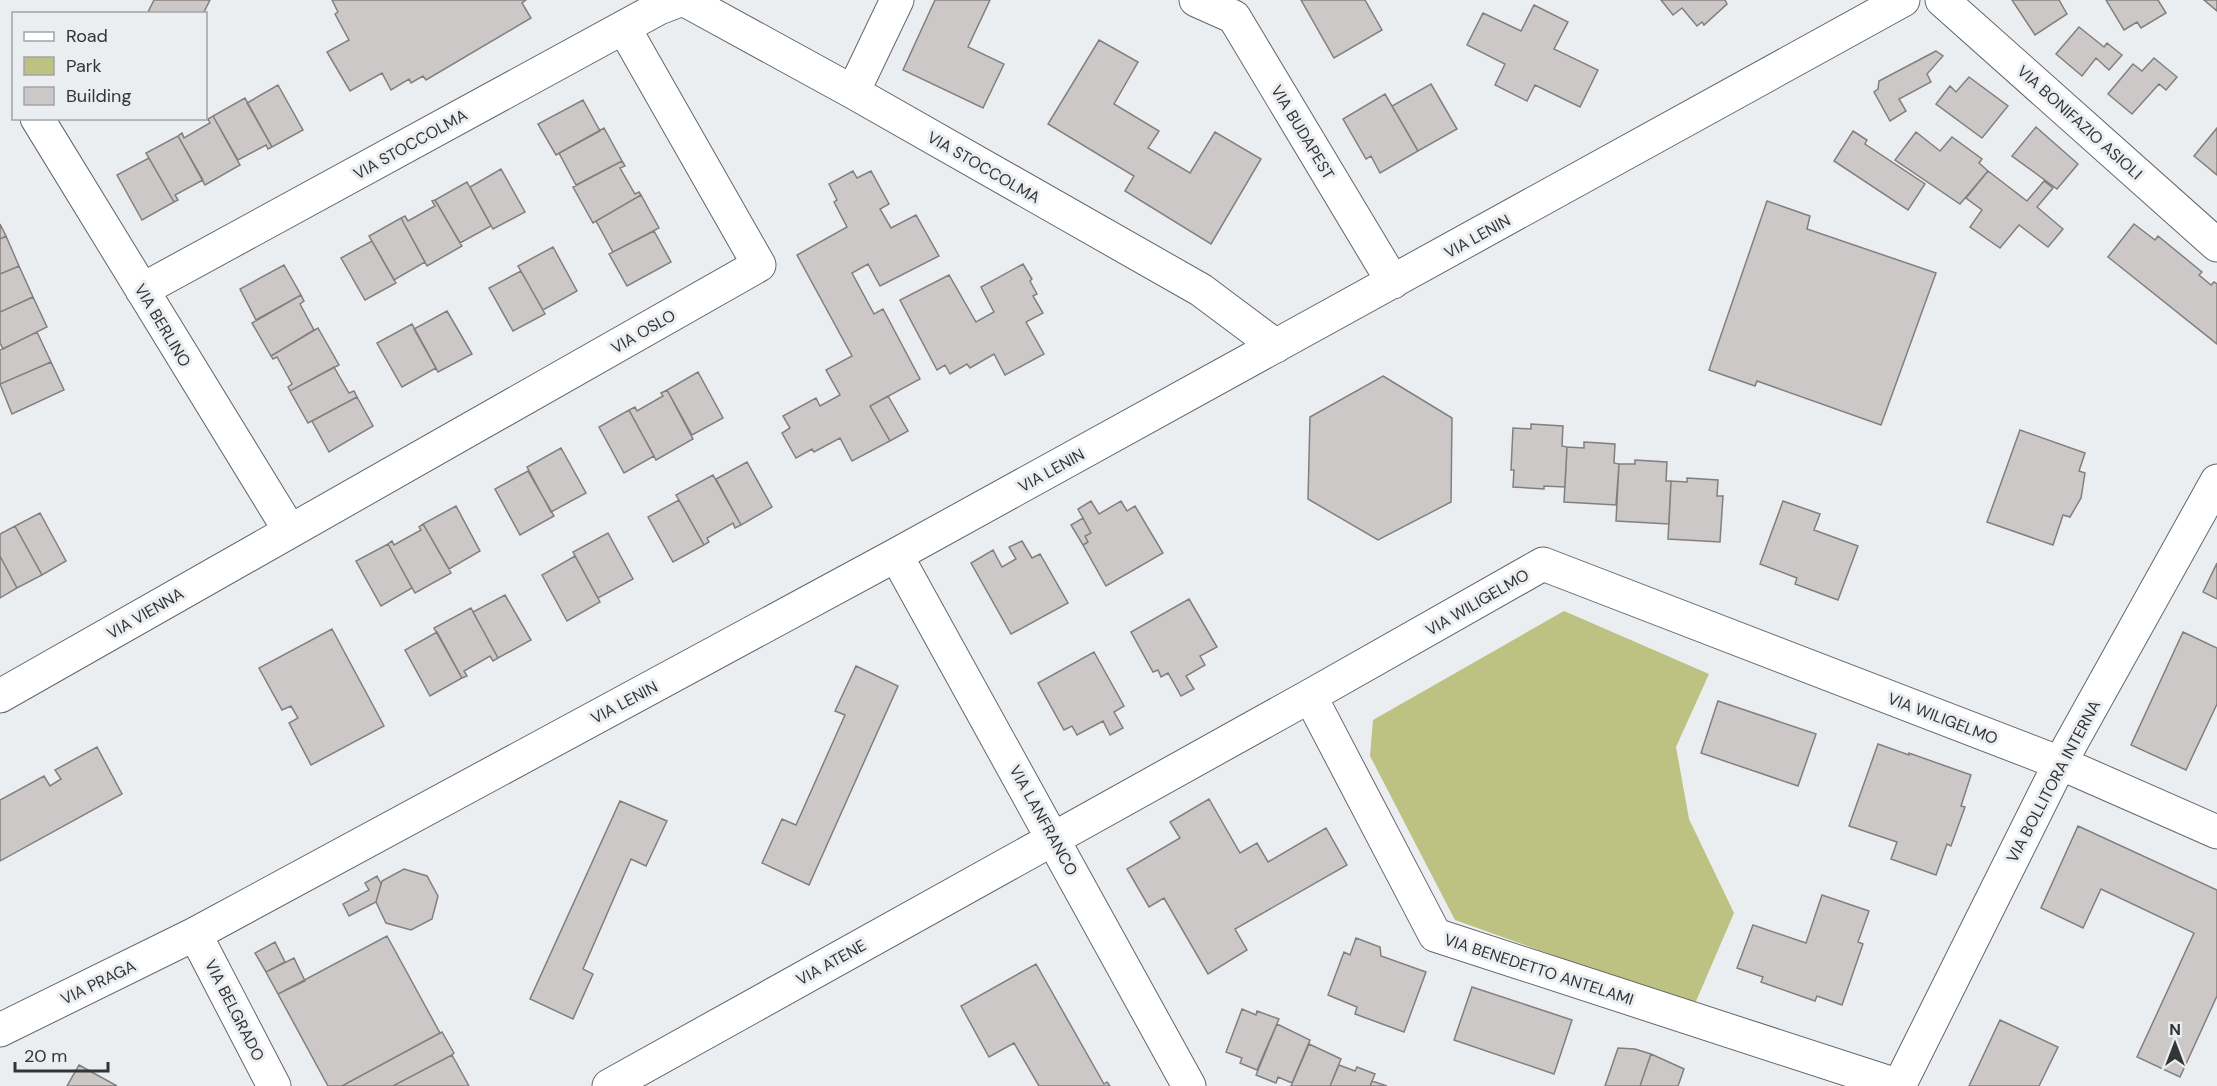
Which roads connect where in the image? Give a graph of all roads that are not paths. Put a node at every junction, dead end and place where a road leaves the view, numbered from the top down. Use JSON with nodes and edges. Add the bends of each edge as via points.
{"nodes":[{"id":1,"x":680,"y":0,"type":"edge"},
{"id":2,"x":685,"y":0,"type":"edge"},
{"id":3,"x":897,"y":0,"type":"edge"},
{"id":4,"x":1196,"y":0,"type":"edge"},
{"id":5,"x":1904,"y":0,"type":"edge"},
{"id":6,"x":1942,"y":0,"type":"edge"},
{"id":7,"x":624,"y":28,"type":"junction"},
{"id":8,"x":853,"y":92,"type":"junction"},
{"id":9,"x":38,"y":120,"type":"edge"},
{"id":10,"x":2217,"y":245,"type":"edge"},
{"id":11,"x":1393,"y":282,"type":"junction"},
{"id":12,"x":142,"y":290,"type":"junction"},
{"id":13,"x":1276,"y":346,"type":"junction"},
{"id":14,"x":2217,"y":481,"type":"edge"},
{"id":15,"x":290,"y":531,"type":"junction"},
{"id":16,"x":896,"y":555,"type":"junction"},
{"id":17,"x":0,"y":696,"type":"edge"},
{"id":18,"x":1310,"y":696,"type":"junction"},
{"id":19,"x":2060,"y":763,"type":"junction"},
{"id":20,"x":2217,"y":832,"type":"edge"},
{"id":21,"x":1054,"y":838,"type":"junction"},
{"id":22,"x":195,"y":934,"type":"junction"},
{"id":23,"x":0,"y":1030,"type":"edge"},
{"id":24,"x":274,"y":1086,"type":"edge"},
{"id":25,"x":609,"y":1086,"type":"edge"},
{"id":26,"x":1189,"y":1086,"type":"edge"},
{"id":27,"x":1899,"y":1086,"type":"edge"}],
"edges":[{"from":1,"to":7,"type":"street","name":"VIA STOCCOLMA"},
{"from":2,"to":8,"type":"street","name":"VIA STOCCOLMA"},
{"from":3,"to":8,"type":"street"},
{"from":4,"to":11,"type":"street","name":"VIA BUDAPEST","via":[[1234,17]]},
{"from":5,"to":11,"type":"street","name":"VIA LENIN"},
{"from":6,"to":10,"type":"street","name":"VIA BONIFAZIO ASIOLI"},
{"from":7,"to":12,"type":"street","name":"VIA STOCCOLMA"},
{"from":7,"to":15,"type":"street","name":"VIA OSLO","via":[[759,265]]},
{"from":8,"to":13,"type":"street","name":"VIA STOCCOLMA","via":[[1201,290]]},
{"from":9,"to":12,"type":"street","name":"VIA BERLINO"},
{"from":11,"to":13,"type":"street","name":"VIA LENIN"},
{"from":12,"to":15,"type":"street","name":"VIA BERLINO"},
{"from":13,"to":16,"type":"street","name":"VIA LENIN"},
{"from":14,"to":19,"type":"street","name":"VIA BOLLITORA INTERNA"},
{"from":15,"to":17,"type":"street","name":"VIA VIENNA"},
{"from":16,"to":21,"type":"street","name":"VIA LANFRANCO"},
{"from":16,"to":22,"type":"street","name":"VIA LENIN"},
{"from":18,"to":19,"type":"street","name":"VIA WILIGELMO","via":[[1543,564]]},
{"from":18,"to":21,"type":"street","name":"VIA WILIGELMO"},
{"from":18,"to":27,"type":"street","name":"VIA BENEDETTO ANTELAMI","via":[[1435,935]]},
{"from":19,"to":20,"type":"street"},
{"from":19,"to":27,"type":"street","name":"VIA BOLLITORA INTERNA"},
{"from":21,"to":25,"type":"street","name":"VIA ATENE"},
{"from":21,"to":26,"type":"street","name":"VIA LANFRANCO"},
{"from":22,"to":23,"type":"street","name":"VIA PRAGA"},
{"from":22,"to":24,"type":"street","name":"VIA BELGRADO"}]}
